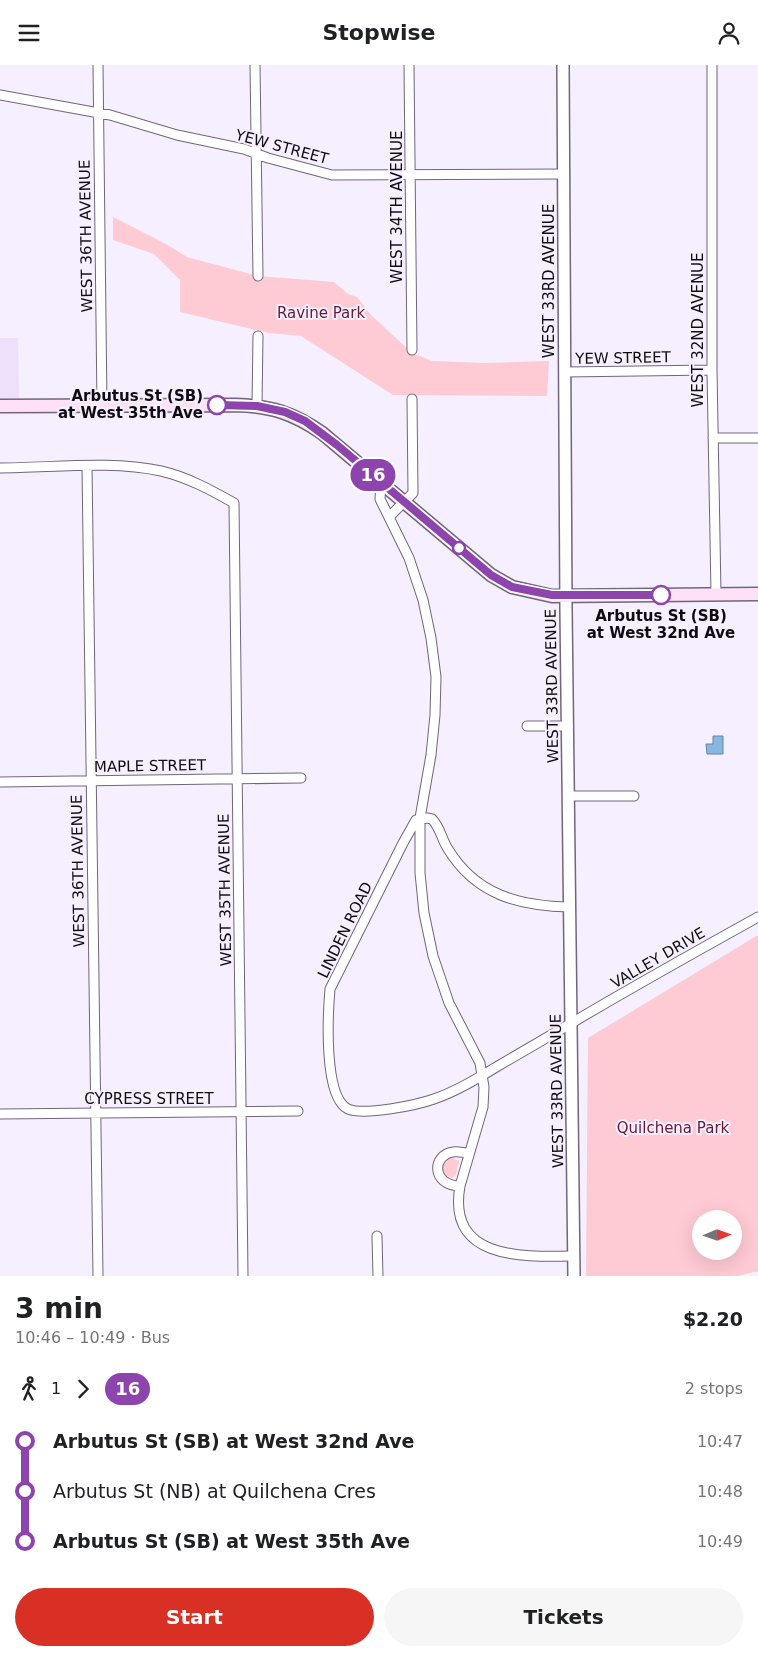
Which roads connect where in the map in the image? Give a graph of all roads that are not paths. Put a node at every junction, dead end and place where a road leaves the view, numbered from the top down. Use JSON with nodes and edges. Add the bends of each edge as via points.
{"nodes":[{"id":1,"x":98,"y":65,"type":"edge"},
{"id":2,"x":255,"y":65,"type":"edge"},
{"id":3,"x":410,"y":65,"type":"edge"},
{"id":4,"x":563,"y":65,"type":"edge"},
{"id":5,"x":712,"y":65,"type":"edge"},
{"id":6,"x":0,"y":95,"type":"edge"},
{"id":7,"x":98,"y":112,"type":"junction"},
{"id":8,"x":256,"y":154,"type":"junction"},
{"id":9,"x":411,"y":174,"type":"junction"},
{"id":10,"x":564,"y":174,"type":"junction"},
{"id":11,"x":258,"y":276,"type":"dead end"},
{"id":12,"x":258,"y":336,"type":"dead end"},
{"id":13,"x":412,"y":350,"type":"dead end"},
{"id":14,"x":712,"y":371,"type":"junction"},
{"id":15,"x":565,"y":372,"type":"junction"},
{"id":16,"x":412,"y":399,"type":"dead end"},
{"id":17,"x":0,"y":406,"type":"edge"},
{"id":18,"x":102,"y":406,"type":"junction"},
{"id":19,"x":257,"y":406,"type":"junction"},
{"id":20,"x":758,"y":437,"type":"edge"},
{"id":21,"x":713,"y":438,"type":"junction"},
{"id":22,"x":87,"y":466,"type":"junction"},
{"id":23,"x":0,"y":468,"type":"edge"},
{"id":24,"x":381,"y":482,"type":"junction"},
{"id":25,"x":405,"y":502,"type":"junction"},
{"id":26,"x":389,"y":517,"type":"junction"},
{"id":27,"x":758,"y":594,"type":"edge"},
{"id":28,"x":566,"y":595,"type":"junction"},
{"id":29,"x":716,"y":595,"type":"junction"},
{"id":30,"x":568,"y":725,"type":"junction"},
{"id":31,"x":527,"y":726,"type":"dead end"},
{"id":32,"x":301,"y":778,"type":"dead end"},
{"id":33,"x":237,"y":779,"type":"junction"},
{"id":34,"x":91,"y":781,"type":"junction"},
{"id":35,"x":0,"y":782,"type":"edge"},
{"id":36,"x":568,"y":796,"type":"junction"},
{"id":37,"x":634,"y":796,"type":"dead end"},
{"id":38,"x":420,"y":818,"type":"junction"},
{"id":39,"x":570,"y":907,"type":"junction"},
{"id":40,"x":758,"y":917,"type":"edge"},
{"id":41,"x":571,"y":1023,"type":"junction"},
{"id":42,"x":482,"y":1076,"type":"junction"},
{"id":43,"x":298,"y":1111,"type":"dead end"},
{"id":44,"x":241,"y":1112,"type":"junction"},
{"id":45,"x":95,"y":1113,"type":"junction"},
{"id":46,"x":0,"y":1114,"type":"edge"},
{"id":47,"x":469,"y":1153,"type":"junction"},
{"id":48,"x":460,"y":1186,"type":"junction"},
{"id":49,"x":377,"y":1236,"type":"dead end"},
{"id":50,"x":574,"y":1256,"type":"junction"},
{"id":51,"x":98,"y":1276,"type":"edge"},
{"id":52,"x":243,"y":1276,"type":"edge"},
{"id":53,"x":378,"y":1276,"type":"edge"},
{"id":54,"x":574,"y":1276,"type":"edge"}],
"edges":[{"from":1,"to":7,"type":"street","name":"WEST 36TH AVENUE"},
{"from":2,"to":8,"type":"street"},
{"from":3,"to":9,"type":"street","name":"WEST 34TH AVENUE"},
{"from":4,"to":10,"type":"street","name":"WEST 33RD AVENUE"},
{"from":5,"to":14,"type":"street","name":"WEST 32ND AVENUE"},
{"from":6,"to":7,"type":"street","name":"YEW STREET"},
{"from":7,"to":8,"type":"street","name":"YEW STREET"},
{"from":7,"to":18,"type":"street","name":"WEST 36TH AVENUE"},
{"from":8,"to":9,"type":"street","name":"YEW STREET","via":[[332,175]]},
{"from":8,"to":11,"type":"street"},
{"from":9,"to":10,"type":"street","name":"YEW STREET"},
{"from":9,"to":13,"type":"street","name":"WEST 34TH AVENUE"},
{"from":10,"to":15,"type":"street","name":"WEST 33RD AVENUE"},
{"from":12,"to":19,"type":"street"},
{"from":14,"to":15,"type":"street","name":"YEW STREET"},
{"from":14,"to":21,"type":"street","name":"WEST 32ND AVENUE"},
{"from":15,"to":28,"type":"street","name":"WEST 33RD AVENUE"},
{"from":16,"to":25,"type":"street","via":[[413,493]]},
{"from":17,"to":18,"type":"main road"},
{"from":18,"to":19,"type":"main road"},
{"from":19,"to":24,"type":"main road","via":[[285,412],[305,421]]},
{"from":20,"to":21,"type":"street"},
{"from":21,"to":29,"type":"street","name":"WEST 32ND AVENUE"},
{"from":22,"to":23,"type":"street"},
{"from":22,"to":33,"type":"street","name":"WEST 35TH AVENUE","via":[[161,471],[204,486],[234,503]]},
{"from":22,"to":34,"type":"street","name":"WEST 36TH AVENUE"},
{"from":24,"to":25,"type":"main road"},
{"from":24,"to":26,"type":"street","via":[[380,499]]},
{"from":25,"to":26,"type":"street"},
{"from":25,"to":28,"type":"main road","via":[[491,575],[512,587],[535,593]]},
{"from":26,"to":38,"type":"street","via":[[409,559],[422,600],[436,677],[431,755]]},
{"from":27,"to":29,"type":"main road"},
{"from":28,"to":29,"type":"main road"},
{"from":28,"to":30,"type":"street","name":"WEST 33RD AVENUE"},
{"from":30,"to":31,"type":"street"},
{"from":30,"to":36,"type":"street","name":"WEST 33RD AVENUE"},
{"from":32,"to":33,"type":"street","name":"MAPLE STREET"},
{"from":33,"to":34,"type":"street","name":"MAPLE STREET"},
{"from":33,"to":44,"type":"street","name":"WEST 35TH AVENUE"},
{"from":34,"to":35,"type":"street","name":"MAPLE STREET"},
{"from":34,"to":45,"type":"street","name":"WEST 36TH AVENUE"},
{"from":36,"to":37,"type":"street"},
{"from":36,"to":39,"type":"street","name":"WEST 33RD AVENUE"},
{"from":38,"to":39,"type":"street","via":[[432,819],[460,866],[493,893],[521,903]]},
{"from":38,"to":42,"type":"street","via":[[420,873],[433,957],[449,1003],[480,1063]]},
{"from":38,"to":42,"type":"street","name":"LINDEN ROAD","via":[[403,843],[330,989],[328,1049],[331,1073],[337,1093],[348,1109],[366,1111],[434,1099]]},
{"from":39,"to":41,"type":"street","name":"WEST 33RD AVENUE"},
{"from":40,"to":41,"type":"street","name":"VALLEY DRIVE"},
{"from":41,"to":42,"type":"street"},
{"from":41,"to":50,"type":"street","name":"WEST 33RD AVENUE"},
{"from":42,"to":47,"type":"street","via":[[483,1107]]},
{"from":43,"to":44,"type":"street","name":"CYPRESS STREET"},
{"from":44,"to":45,"type":"street","name":"CYPRESS STREET"},
{"from":44,"to":52,"type":"street","name":"WEST 35TH AVENUE"},
{"from":45,"to":46,"type":"street","name":"CYPRESS STREET"},
{"from":45,"to":51,"type":"street","name":"WEST 36TH AVENUE"},
{"from":47,"to":48,"type":"street"},
{"from":47,"to":48,"type":"street","via":[[453,1152],[444,1155],[439,1163],[440,1179],[452,1186]]},
{"from":48,"to":50,"type":"street","via":[[459,1211],[463,1224],[477,1243],[499,1251]]},
{"from":49,"to":53,"type":"street"},
{"from":50,"to":54,"type":"street","name":"WEST 33RD AVENUE"}]}
